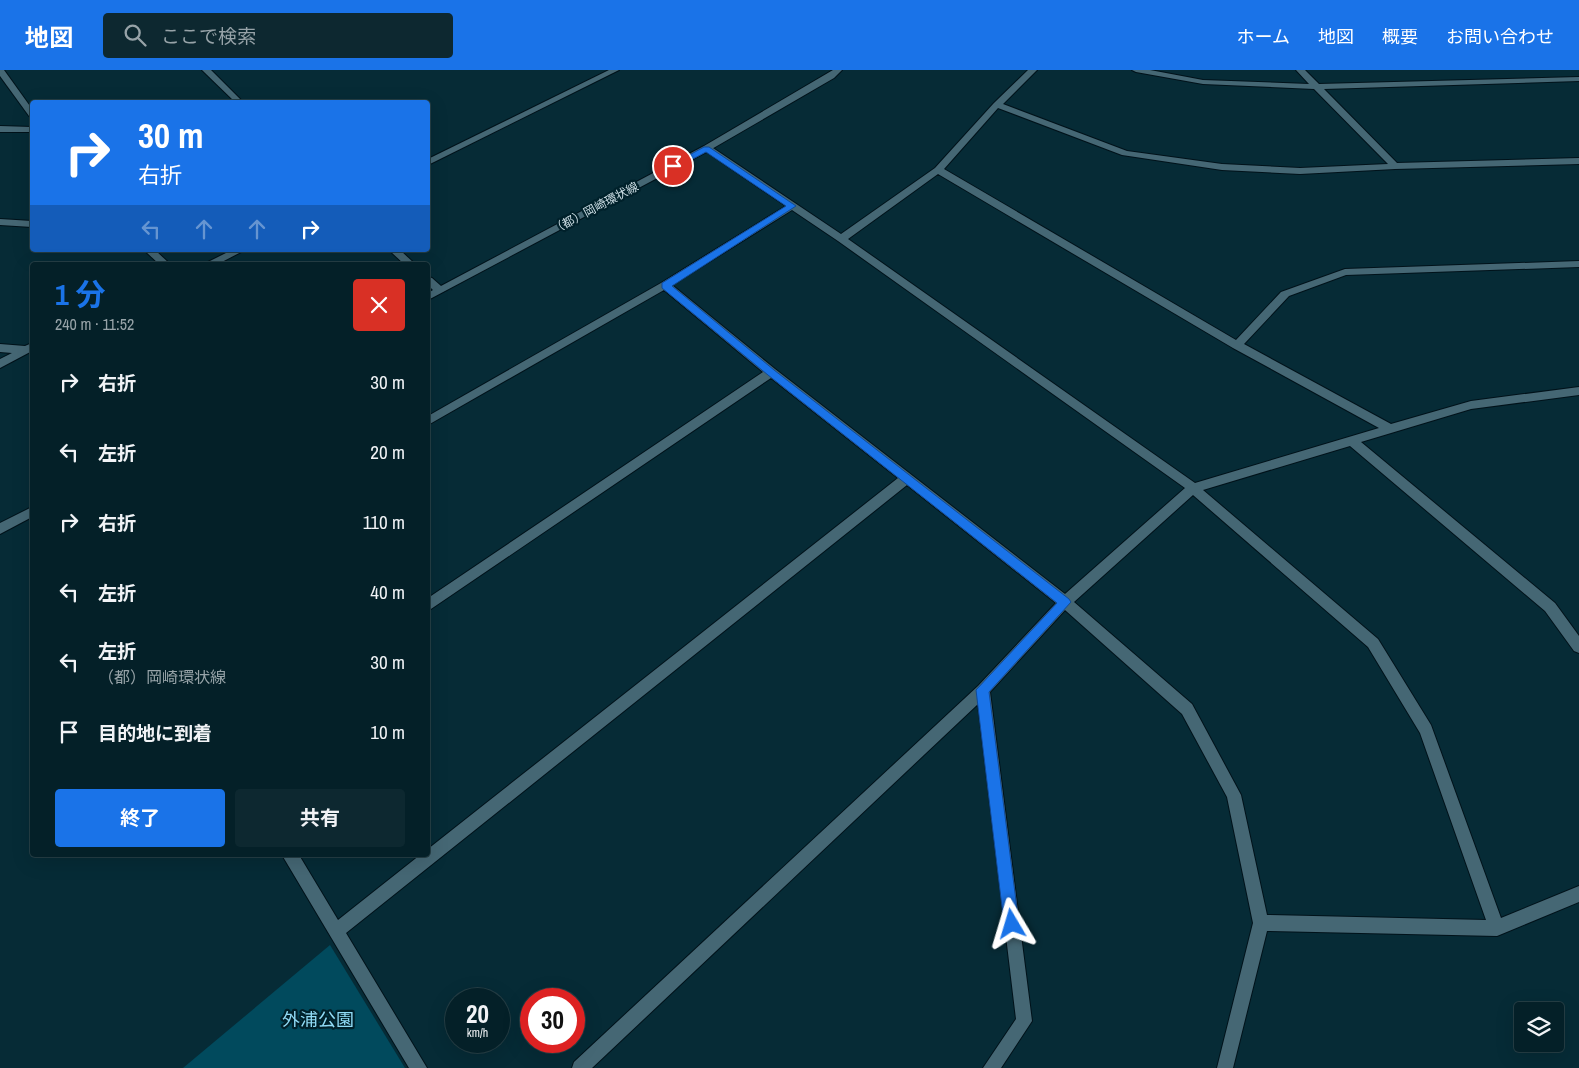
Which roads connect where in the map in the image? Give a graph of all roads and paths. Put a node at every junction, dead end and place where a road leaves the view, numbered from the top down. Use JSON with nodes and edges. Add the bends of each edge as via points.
{"nodes":[{"id":1,"x":0,"y":70,"type":"edge"},
{"id":2,"x":206,"y":70,"type":"edge"},
{"id":3,"x":615,"y":70,"type":"edge"},
{"id":4,"x":838,"y":70,"type":"edge"},
{"id":5,"x":1033,"y":70,"type":"edge"},
{"id":6,"x":1136,"y":70,"type":"edge"},
{"id":7,"x":1300,"y":70,"type":"edge"},
{"id":8,"x":1579,"y":79,"type":"edge"},
{"id":9,"x":1318,"y":87,"type":"junction"},
{"id":10,"x":237,"y":100,"type":"edge"},
{"id":11,"x":997,"y":105,"type":"junction"},
{"id":12,"x":30,"y":111,"type":"edge"},
{"id":13,"x":0,"y":128,"type":"edge"},
{"id":14,"x":30,"y":130,"type":"edge"},
{"id":15,"x":707,"y":148,"type":"junction"},
{"id":16,"x":430,"y":161,"type":"edge"},
{"id":17,"x":1579,"y":161,"type":"edge"},
{"id":18,"x":1395,"y":166,"type":"junction"},
{"id":19,"x":938,"y":170,"type":"junction"},
{"id":20,"x":792,"y":206,"type":"junction"},
{"id":21,"x":0,"y":222,"type":"edge"},
{"id":22,"x":30,"y":224,"type":"edge"},
{"id":23,"x":841,"y":239,"type":"junction"},
{"id":24,"x":151,"y":252,"type":"edge"},
{"id":25,"x":236,"y":252,"type":"edge"},
{"id":26,"x":396,"y":252,"type":"edge"},
{"id":27,"x":163,"y":262,"type":"edge"},
{"id":28,"x":214,"y":262,"type":"edge"},
{"id":29,"x":408,"y":262,"type":"edge"},
{"id":30,"x":1579,"y":264,"type":"edge"},
{"id":31,"x":430,"y":282,"type":"edge"},
{"id":32,"x":666,"y":285,"type":"junction"},
{"id":33,"x":440,"y":290,"type":"junction"},
{"id":34,"x":430,"y":296,"type":"edge"},
{"id":35,"x":1237,"y":345,"type":"junction"},
{"id":36,"x":0,"y":348,"type":"edge"},
{"id":37,"x":29,"y":349,"type":"edge"},
{"id":38,"x":0,"y":364,"type":"edge"},
{"id":39,"x":771,"y":372,"type":"junction"},
{"id":40,"x":1579,"y":392,"type":"edge"},
{"id":41,"x":430,"y":421,"type":"edge"},
{"id":42,"x":1390,"y":429,"type":"junction"},
{"id":43,"x":1352,"y":441,"type":"junction"},
{"id":44,"x":906,"y":478,"type":"junction"},
{"id":45,"x":1193,"y":488,"type":"junction"},
{"id":46,"x":30,"y":513,"type":"edge"},
{"id":47,"x":0,"y":529,"type":"edge"},
{"id":48,"x":1065,"y":602,"type":"junction"},
{"id":49,"x":430,"y":604,"type":"edge"},
{"id":50,"x":1579,"y":647,"type":"edge"},
{"id":51,"x":982,"y":690,"type":"junction"},
{"id":52,"x":430,"y":856,"type":"edge"},
{"id":53,"x":291,"y":857,"type":"edge"},
{"id":54,"x":429,"y":857,"type":"edge"},
{"id":55,"x":1579,"y":894,"type":"edge"},
{"id":56,"x":1261,"y":923,"type":"junction"},
{"id":57,"x":1498,"y":928,"type":"junction"},
{"id":58,"x":336,"y":931,"type":"junction"},
{"id":59,"x":419,"y":1068,"type":"edge"},
{"id":60,"x":580,"y":1068,"type":"edge"},
{"id":61,"x":991,"y":1068,"type":"edge"},
{"id":62,"x":1225,"y":1068,"type":"edge"}],
"edges":[{"from":1,"to":12,"type":"street"},
{"from":2,"to":10,"type":"street"},
{"from":3,"to":16,"type":"street"},
{"from":4,"to":15,"type":"street","name":"（都）岡崎環状線"},
{"from":5,"to":11,"type":"street"},
{"from":6,"to":9,"type":"street","via":[[1203,82]]},
{"from":7,"to":9,"type":"street"},
{"from":8,"to":9,"type":"street"},
{"from":9,"to":18,"type":"street"},
{"from":11,"to":18,"type":"street","via":[[1125,153],[1222,168],[1300,171]]},
{"from":11,"to":19,"type":"street"},
{"from":13,"to":14,"type":"street"},
{"from":15,"to":20,"type":"street"},
{"from":15,"to":33,"type":"street","name":"（都）岡崎環状線"},
{"from":17,"to":18,"type":"street"},
{"from":19,"to":23,"type":"street"},
{"from":19,"to":35,"type":"street"},
{"from":20,"to":23,"type":"street"},
{"from":20,"to":32,"type":"street"},
{"from":21,"to":22,"type":"street"},
{"from":23,"to":45,"type":"street"},
{"from":24,"to":27,"type":"street"},
{"from":25,"to":28,"type":"street"},
{"from":26,"to":29,"type":"street"},
{"from":30,"to":35,"type":"street","via":[[1344,272],[1285,294]]},
{"from":31,"to":33,"type":"street"},
{"from":32,"to":39,"type":"street"},
{"from":32,"to":41,"type":"street"},
{"from":33,"to":34,"type":"street","name":"（都）岡崎環状線"},
{"from":35,"to":42,"type":"street"},
{"from":36,"to":37,"type":"street"},
{"from":37,"to":38,"type":"street"},
{"from":39,"to":44,"type":"street"},
{"from":39,"to":49,"type":"street"},
{"from":40,"to":42,"type":"street","via":[[1471,405]]},
{"from":42,"to":43,"type":"street"},
{"from":43,"to":45,"type":"street"},
{"from":43,"to":50,"type":"street","via":[[1550,607]]},
{"from":44,"to":48,"type":"street"},
{"from":44,"to":52,"type":"street"},
{"from":45,"to":48,"type":"street"},
{"from":45,"to":57,"type":"street","via":[[1373,643],[1426,730]]},
{"from":46,"to":47,"type":"street"},
{"from":48,"to":51,"type":"street"},
{"from":48,"to":56,"type":"street","via":[[1187,709],[1234,795]]},
{"from":51,"to":60,"type":"street"},
{"from":51,"to":61,"type":"street","via":[[1024,1022]]},
{"from":53,"to":58,"type":"street"},
{"from":54,"to":58,"type":"street"},
{"from":55,"to":57,"type":"street"},
{"from":56,"to":57,"type":"street"},
{"from":56,"to":62,"type":"street"},
{"from":58,"to":59,"type":"street"}]}
